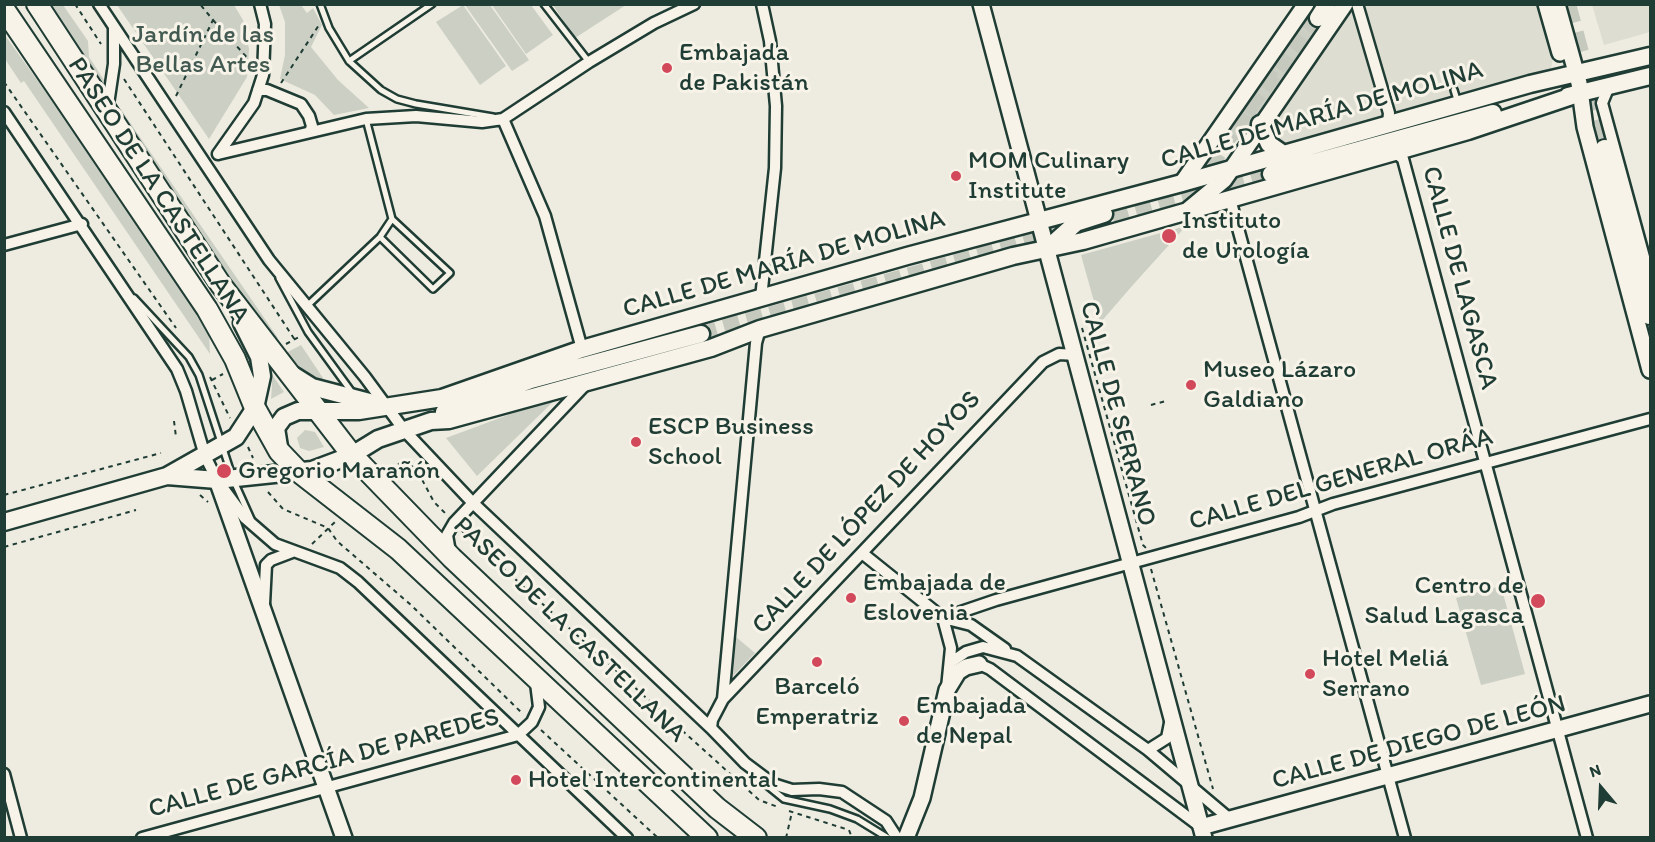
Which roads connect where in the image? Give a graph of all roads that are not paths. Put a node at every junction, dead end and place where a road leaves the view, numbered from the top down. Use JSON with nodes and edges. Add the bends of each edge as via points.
{"nodes":[{"id":1,"x":36,"y":4,"type":"edge"},
{"id":2,"x":99,"y":4,"type":"edge"},
{"id":3,"x":260,"y":4,"type":"edge"},
{"id":4,"x":320,"y":4,"type":"edge"},
{"id":5,"x":432,"y":4,"type":"edge"},
{"id":6,"x":544,"y":4,"type":"edge"},
{"id":7,"x":694,"y":4,"type":"edge"},
{"id":8,"x":762,"y":4,"type":"edge"},
{"id":9,"x":981,"y":4,"type":"edge"},
{"id":10,"x":1306,"y":4,"type":"edge"},
{"id":11,"x":1345,"y":4,"type":"edge"},
{"id":12,"x":1357,"y":4,"type":"edge"},
{"id":13,"x":1546,"y":4,"type":"edge"},
{"id":14,"x":1557,"y":4,"type":"edge"},
{"id":15,"x":4,"y":9,"type":"edge"},
{"id":16,"x":114,"y":27,"type":"junction"},
{"id":17,"x":1650,"y":56,"type":"edge"},
{"id":18,"x":349,"y":61,"type":"junction"},
{"id":19,"x":589,"y":62,"type":"junction"},
{"id":20,"x":1571,"y":74,"type":"junction"},
{"id":21,"x":1650,"y":76,"type":"edge"},
{"id":22,"x":1609,"y":86,"type":"junction"},
{"id":23,"x":258,"y":90,"type":"junction"},
{"id":24,"x":1579,"y":93,"type":"junction"},
{"id":25,"x":4,"y":112,"type":"edge"},
{"id":26,"x":107,"y":114,"type":"junction"},
{"id":27,"x":366,"y":119,"type":"junction"},
{"id":28,"x":503,"y":119,"type":"junction"},
{"id":29,"x":1260,"y":124,"type":"junction"},
{"id":30,"x":1388,"y":124,"type":"junction"},
{"id":31,"x":310,"y":132,"type":"junction"},
{"id":32,"x":1605,"y":150,"type":"tunnel mouth"},
{"id":33,"x":1395,"y":152,"type":"junction"},
{"id":34,"x":1282,"y":153,"type":"junction"},
{"id":35,"x":218,"y":154,"type":"junction"},
{"id":36,"x":205,"y":162,"type":"junction"},
{"id":37,"x":1234,"y":167,"type":"junction"},
{"id":38,"x":1271,"y":174,"type":"tunnel mouth"},
{"id":39,"x":1182,"y":183,"type":"junction"},
{"id":40,"x":1230,"y":199,"type":"junction"},
{"id":41,"x":1182,"y":213,"type":"junction"},
{"id":42,"x":392,"y":219,"type":"junction"},
{"id":43,"x":1039,"y":220,"type":"junction"},
{"id":44,"x":82,"y":224,"type":"junction"},
{"id":45,"x":380,"y":237,"type":"junction"},
{"id":46,"x":4,"y":245,"type":"edge"},
{"id":47,"x":1048,"y":248,"type":"junction"},
{"id":48,"x":269,"y":260,"type":"junction"},
{"id":49,"x":1650,"y":279,"type":"edge"},
{"id":50,"x":121,"y":283,"type":"junction"},
{"id":51,"x":221,"y":285,"type":"junction"},
{"id":52,"x":761,"y":298,"type":"junction"},
{"id":53,"x":307,"y":306,"type":"junction"},
{"id":54,"x":1650,"y":314,"type":"edge"},
{"id":55,"x":760,"y":329,"type":"junction"},
{"id":56,"x":701,"y":333,"type":"tunnel mouth"},
{"id":57,"x":582,"y":349,"type":"junction"},
{"id":58,"x":1076,"y":355,"type":"junction"},
{"id":59,"x":280,"y":365,"type":"junction"},
{"id":60,"x":1650,"y":370,"type":"edge"},
{"id":61,"x":589,"y":380,"type":"junction"},
{"id":62,"x":385,"y":406,"type":"junction"},
{"id":63,"x":255,"y":408,"type":"junction"},
{"id":64,"x":317,"y":412,"type":"junction"},
{"id":65,"x":1650,"y":419,"type":"edge"},
{"id":66,"x":431,"y":421,"type":"junction"},
{"id":67,"x":404,"y":430,"type":"junction"},
{"id":68,"x":378,"y":439,"type":"junction"},
{"id":69,"x":222,"y":446,"type":"junction"},
{"id":70,"x":279,"y":451,"type":"junction"},
{"id":71,"x":352,"y":455,"type":"junction"},
{"id":72,"x":205,"y":456,"type":"junction"},
{"id":73,"x":1486,"y":463,"type":"junction"},
{"id":74,"x":299,"y":472,"type":"junction"},
{"id":75,"x":167,"y":476,"type":"junction"},
{"id":76,"x":225,"y":479,"type":"junction"},
{"id":77,"x":379,"y":481,"type":"junction"},
{"id":78,"x":472,"y":503,"type":"junction"},
{"id":79,"x":1314,"y":511,"type":"junction"},
{"id":80,"x":4,"y":522,"type":"edge"},
{"id":81,"x":258,"y":531,"type":"junction"},
{"id":82,"x":292,"y":552,"type":"junction"},
{"id":83,"x":862,"y":553,"type":"junction"},
{"id":84,"x":452,"y":558,"type":"junction"},
{"id":85,"x":1132,"y":562,"type":"junction"},
{"id":86,"x":264,"y":607,"type":"junction"},
{"id":87,"x":943,"y":618,"type":"junction"},
{"id":88,"x":1007,"y":652,"type":"junction"},
{"id":89,"x":950,"y":663,"type":"junction"},
{"id":90,"x":979,"y":664,"type":"joint"},
{"id":91,"x":535,"y":678,"type":"junction"},
{"id":92,"x":947,"y":690,"type":"junction"},
{"id":93,"x":723,"y":699,"type":"junction"},
{"id":94,"x":1650,"y":704,"type":"edge"},
{"id":95,"x":1169,"y":707,"type":"junction"},
{"id":96,"x":711,"y":728,"type":"junction"},
{"id":97,"x":1557,"y":730,"type":"junction"},
{"id":98,"x":518,"y":735,"type":"junction"},
{"id":99,"x":1148,"y":750,"type":"junction"},
{"id":100,"x":745,"y":764,"type":"junction"},
{"id":101,"x":4,"y":774,"type":"edge"},
{"id":102,"x":1388,"y":777,"type":"junction"},
{"id":103,"x":327,"y":785,"type":"junction"},
{"id":104,"x":1190,"y":785,"type":"junction"},
{"id":105,"x":1231,"y":820,"type":"junction"},
{"id":106,"x":1202,"y":832,"type":"edge"},
{"id":107,"x":21,"y":837,"type":"edge"},
{"id":108,"x":142,"y":837,"type":"edge"},
{"id":109,"x":344,"y":837,"type":"edge"},
{"id":110,"x":627,"y":837,"type":"edge"},
{"id":111,"x":707,"y":837,"type":"edge"},
{"id":112,"x":756,"y":837,"type":"edge"},
{"id":113,"x":888,"y":837,"type":"edge"},
{"id":114,"x":897,"y":837,"type":"edge"},
{"id":115,"x":906,"y":837,"type":"edge"},
{"id":116,"x":1405,"y":837,"type":"edge"},
{"id":117,"x":1587,"y":837,"type":"edge"}],
"edges":[{"from":1,"to":26,"type":"highway","name":"PASEO DE LA CASTELLANA"},
{"from":2,"to":16,"type":"street","name":"PASEO DE LA CASTELLANA"},
{"from":3,"to":23,"type":"street","via":[[265,24],[263,75]]},
{"from":4,"to":18,"type":"lane"},
{"from":5,"to":18,"type":"lane"},
{"from":6,"to":19,"type":"lane"},
{"from":7,"to":19,"type":"street"},
{"from":8,"to":52,"type":"street","via":[[776,106]]},
{"from":9,"to":43,"type":"street","name":"CALLE DE SERRANO"},
{"from":10,"to":39,"type":"street"},
{"from":11,"to":29,"type":"street"},
{"from":12,"to":30,"type":"street","via":[[1389,113]]},
{"from":13,"to":20,"type":"street"},
{"from":14,"to":20,"type":"street"},
{"from":15,"to":63,"type":"highway","name":"PASEO DE LA CASTELLANA","via":[[207,309],[235,359]]},
{"from":16,"to":26,"type":"street","name":"PASEO DE LA CASTELLANA"},
{"from":16,"to":36,"type":"street","name":"PASEO DE LA CASTELLANA"},
{"from":17,"to":20,"type":"main road","name":"CALLE DE MARÍA DE MOLINA"},
{"from":18,"to":28,"type":"lane","via":[[397,99]]},
{"from":19,"to":28,"type":"street"},
{"from":20,"to":24,"type":"street"},
{"from":20,"to":30,"type":"main road","name":"CALLE DE MARÍA DE MOLINA","via":[[1456,97]]},
{"from":21,"to":22,"type":"main road","name":"CALLE DE MARÍA DE MOLINA"},
{"from":22,"to":24,"type":"main road","name":"CALLE DE MARÍA DE MOLINA"},
{"from":22,"to":49,"type":"street","via":[[1603,99],[1604,110]]},
{"from":23,"to":31,"type":"street","via":[[301,104],[309,116]]},
{"from":23,"to":35,"type":"street","via":[[243,122]]},
{"from":24,"to":33,"type":"main road","name":"CALLE DE MARÍA DE MOLINA","via":[[1512,118]]},
{"from":24,"to":38,"type":"main road","name":"CALLE DE MARÍA DE MOLINA","via":[[1453,122]]},
{"from":24,"to":60,"type":"street","via":[[1584,128]]},
{"from":25,"to":44,"type":"street"},
{"from":26,"to":51,"type":"highway","name":"PASEO DE LA CASTELLANA"},
{"from":27,"to":28,"type":"street"},
{"from":27,"to":31,"type":"street"},
{"from":27,"to":42,"type":"lane"},
{"from":28,"to":57,"type":"street","via":[[545,216]]},
{"from":29,"to":34,"type":"main road","via":[[1269,144]]},
{"from":29,"to":37,"type":"street"},
{"from":30,"to":34,"type":"main road","name":"CALLE DE MARÍA DE MOLINA"},
{"from":31,"to":35,"type":"street"},
{"from":32,"to":54,"type":"highway"},
{"from":33,"to":40,"type":"main road","name":"CALLE DE MARÍA DE MOLINA"},
{"from":33,"to":73,"type":"street","name":"CALLE DE LAGASCA","via":[[1403,159]]},
{"from":34,"to":37,"type":"main road","name":"CALLE DE MARÍA DE MOLINA"},
{"from":35,"to":36,"type":"street"},
{"from":36,"to":48,"type":"street","name":"PASEO DE LA CASTELLANA"},
{"from":37,"to":39,"type":"main road","name":"CALLE DE MARÍA DE MOLINA"},
{"from":37,"to":41,"type":"street","via":[[1210,194]]},
{"from":39,"to":43,"type":"main road","name":"CALLE DE MARÍA DE MOLINA"},
{"from":39,"to":47,"type":"main road","via":[[1152,199],[1076,223]]},
{"from":40,"to":41,"type":"main road","name":"CALLE DE MARÍA DE MOLINA"},
{"from":40,"to":79,"type":"street"},
{"from":41,"to":47,"type":"main road","name":"CALLE DE MARÍA DE MOLINA"},
{"from":42,"to":45,"type":"lane"},
{"from":42,"to":45,"type":"lane","via":[[450,273],[433,289]]},
{"from":43,"to":47,"type":"street","name":"CALLE DE SERRANO"},
{"from":43,"to":52,"type":"main road","name":"CALLE DE MARÍA DE MOLINA"},
{"from":44,"to":46,"type":"street"},
{"from":44,"to":50,"type":"street"},
{"from":45,"to":53,"type":"lane"},
{"from":47,"to":55,"type":"main road","name":"CALLE DE MARÍA DE MOLINA"},
{"from":47,"to":58,"type":"street","name":"CALLE DE SERRANO"},
{"from":48,"to":53,"type":"street","name":"PASEO DE LA CASTELLANA"},
{"from":48,"to":62,"type":"lane","name":"PASEO DE LA CASTELLANA","via":[[308,332],[349,389]]},
{"from":50,"to":69,"type":"lane","via":[[189,357],[199,375]]},
{"from":50,"to":72,"type":"street","via":[[181,377]]},
{"from":51,"to":59,"type":"highway","name":"PASEO DE LA CASTELLANA"},
{"from":51,"to":63,"type":"main road","via":[[260,357],[261,390]]},
{"from":52,"to":57,"type":"main road","name":"CALLE DE MARÍA DE MOLINA"},
{"from":53,"to":62,"type":"street","name":"PASEO DE LA CASTELLANA"},
{"from":55,"to":61,"type":"main road","name":"CALLE DE MARÍA DE MOLINA","via":[[711,348]]},
{"from":55,"to":93,"type":"street"},
{"from":56,"to":66,"type":"main road","name":"CALLE DE MARÍA DE MOLINA","via":[[531,380],[446,411]]},
{"from":57,"to":62,"type":"main road","name":"CALLE DE MARÍA DE MOLINA","via":[[441,398]]},
{"from":58,"to":83,"type":"street","name":"CALLE DE LÓPEZ DE HOYOS","via":[[1053,356],[1043,362]]},
{"from":58,"to":85,"type":"street","name":"CALLE DE SERRANO"},
{"from":59,"to":62,"type":"main road","via":[[312,387]]},
{"from":59,"to":64,"type":"highway","name":"PASEO DE LA CASTELLANA"},
{"from":61,"to":66,"type":"main road","name":"CALLE DE MARÍA DE MOLINA","via":[[449,420]]},
{"from":61,"to":78,"type":"street"},
{"from":62,"to":64,"type":"main road","name":"CALLE DE MARÍA DE MOLINA"},
{"from":62,"to":67,"type":"street","name":"PASEO DE LA CASTELLANA"},
{"from":63,"to":69,"type":"main road","via":[[236,437]]},
{"from":63,"to":70,"type":"highway","name":"PASEO DE LA CASTELLANA"},
{"from":64,"to":70,"type":"main road","name":"CALLE DE MARÍA DE MOLINA","via":[[298,411],[279,422]]},
{"from":64,"to":71,"type":"highway","name":"PASEO DE LA CASTELLANA"},
{"from":65,"to":73,"type":"street","name":"CALLE DEL GENERAL ORÁA"},
{"from":66,"to":67,"type":"main road","name":"CALLE DE MARÍA DE MOLINA"},
{"from":67,"to":68,"type":"main road","name":"CALLE DE MARÍA DE MOLINA"},
{"from":67,"to":78,"type":"street","name":"PASEO DE LA CASTELLANA"},
{"from":68,"to":71,"type":"main road","name":"CALLE DE MARÍA DE MOLINA"},
{"from":68,"to":77,"type":"main road","via":[[372,458]]},
{"from":69,"to":72,"type":"main road"},
{"from":69,"to":76,"type":"lane"},
{"from":70,"to":74,"type":"highway","name":"PASEO DE LA CASTELLANA"},
{"from":71,"to":74,"type":"main road","name":"CALLE DE MARÍA DE MOLINA"},
{"from":71,"to":77,"type":"highway","name":"PASEO DE LA CASTELLANA"},
{"from":72,"to":75,"type":"main road"},
{"from":72,"to":76,"type":"street"},
{"from":73,"to":79,"type":"street","name":"CALLE DEL GENERAL ORÁA"},
{"from":73,"to":97,"type":"street","name":"CALLE DE LAGASCA"},
{"from":74,"to":76,"type":"main road","name":"CALLE DE MARÍA DE MOLINA"},
{"from":74,"to":91,"type":"highway","via":[[398,549]]},
{"from":75,"to":76,"type":"main road","name":"CALLE DE MARÍA DE MOLINA"},
{"from":75,"to":80,"type":"main road"},
{"from":76,"to":81,"type":"lane"},
{"from":76,"to":81,"type":"street","via":[[234,505]]},
{"from":76,"to":86,"type":"street"},
{"from":77,"to":84,"type":"highway","name":"PASEO DE LA CASTELLANA"},
{"from":78,"to":84,"type":"street","via":[[447,535]]},
{"from":78,"to":96,"type":"street","name":"PASEO DE LA CASTELLANA"},
{"from":79,"to":85,"type":"street","name":"CALLE DEL GENERAL ORÁA"},
{"from":79,"to":102,"type":"street"},
{"from":81,"to":82,"type":"street"},
{"from":82,"to":86,"type":"street","via":[[266,565]]},
{"from":82,"to":98,"type":"street","via":[[340,568],[358,582]]},
{"from":83,"to":87,"type":"street"},
{"from":83,"to":93,"type":"street","name":"CALLE DE LÓPEZ DE HOYOS"},
{"from":84,"to":112,"type":"highway","name":"PASEO DE LA CASTELLANA","via":[[717,808]]},
{"from":85,"to":87,"type":"street","name":"CALLE DEL GENERAL ORÁA"},
{"from":85,"to":95,"type":"street","name":"CALLE DE SERRANO"},
{"from":86,"to":103,"type":"street"},
{"from":87,"to":88,"type":"street","via":[[971,625]]},
{"from":87,"to":89,"type":"street","via":[[950,636]]},
{"from":88,"to":89,"type":"street","via":[[983,647]]},
{"from":88,"to":99,"type":"street"},
{"from":89,"to":92,"type":"street"},
{"from":90,"to":92,"type":"street","via":[[958,672]]},
{"from":90,"to":106,"type":"street"},
{"from":91,"to":98,"type":"street","via":[[539,707],[532,722]]},
{"from":91,"to":111,"type":"highway"},
{"from":92,"to":115,"type":"street","via":[[921,804]]},
{"from":93,"to":96,"type":"street","name":"CALLE DE LÓPEZ DE HOYOS"},
{"from":94,"to":97,"type":"street","name":"CALLE DE DIEGO DE LEÓN"},
{"from":95,"to":99,"type":"street","via":[[1167,738]]},
{"from":95,"to":104,"type":"street","name":"CALLE DE SERRANO"},
{"from":96,"to":100,"type":"street","name":"PASEO DE LA CASTELLANA"},
{"from":97,"to":102,"type":"street","name":"CALLE DE DIEGO DE LEÓN"},
{"from":97,"to":117,"type":"street","name":"CALLE DE LAGASCA"},
{"from":98,"to":103,"type":"street","name":"CALLE DE GARCÍA DE PAREDES"},
{"from":98,"to":110,"type":"street"},
{"from":99,"to":104,"type":"street"},
{"from":100,"to":113,"type":"lane","name":"PASEO DE LA CASTELLANA","via":[[784,799],[830,809]]},
{"from":100,"to":114,"type":"street","name":"PASEO DE LA CASTELLANA","via":[[773,784],[792,790],[842,792],[886,822]]},
{"from":101,"to":107,"type":"street"},
{"from":102,"to":105,"type":"street","name":"CALLE DE DIEGO DE LEÓN"},
{"from":102,"to":116,"type":"street"},
{"from":103,"to":108,"type":"street","name":"CALLE DE GARCÍA DE PAREDES"},
{"from":103,"to":109,"type":"street"},
{"from":104,"to":105,"type":"street"},
{"from":104,"to":106,"type":"street","name":"CALLE DE SERRANO"},
{"from":105,"to":106,"type":"street","name":"CALLE DE DIEGO DE LEÓN"}]}
